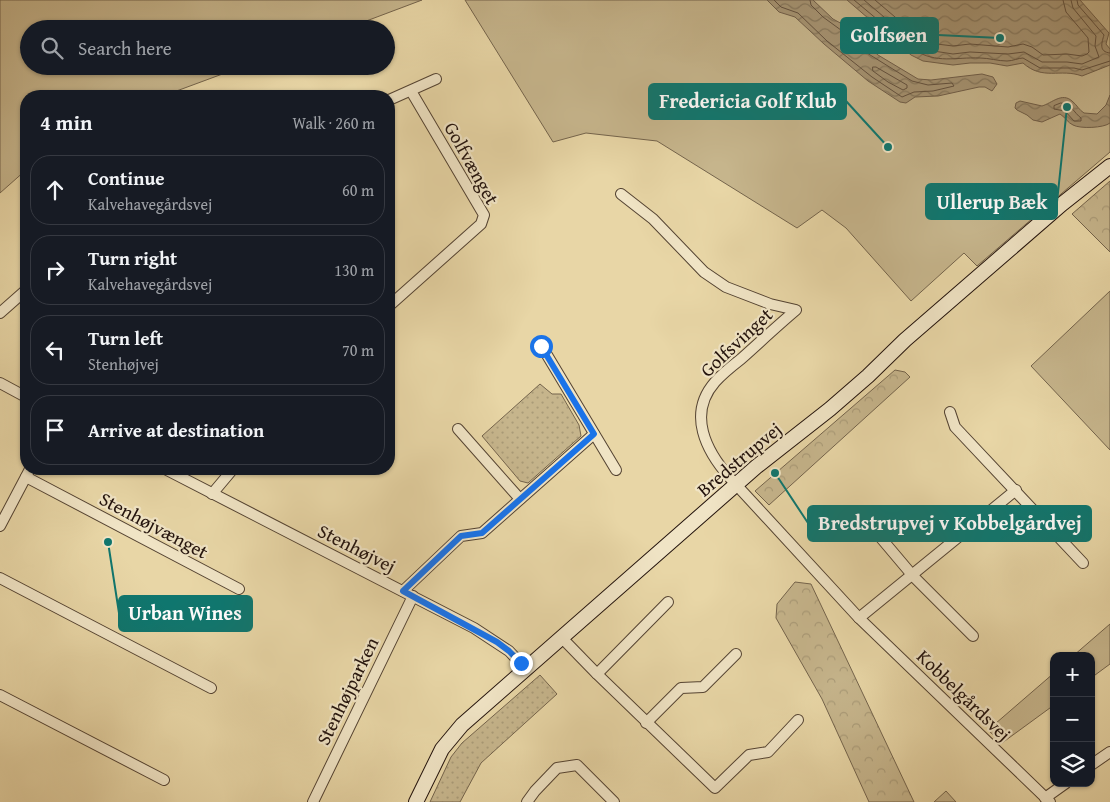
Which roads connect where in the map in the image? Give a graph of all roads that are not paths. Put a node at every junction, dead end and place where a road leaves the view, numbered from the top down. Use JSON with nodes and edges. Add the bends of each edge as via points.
{"nodes":[{"id":1,"x":436,"y":79,"type":"dead end"},
{"id":2,"x":410,"y":91,"type":"junction"},
{"id":3,"x":395,"y":97,"type":"edge"},
{"id":4,"x":1110,"y":166,"type":"edge"},
{"id":5,"x":621,"y":194,"type":"dead end"},
{"id":6,"x":20,"y":295,"type":"edge"},
{"id":7,"x":395,"y":301,"type":"edge"},
{"id":8,"x":0,"y":313,"type":"edge"},
{"id":9,"x":541,"y":346,"type":"dead end"},
{"id":10,"x":0,"y":383,"type":"edge"},
{"id":11,"x":20,"y":394,"type":"edge"},
{"id":12,"x":950,"y":412,"type":"dead end"},
{"id":13,"x":458,"y":428,"type":"dead end"},
{"id":14,"x":594,"y":434,"type":"junction"},
{"id":15,"x":616,"y":470,"type":"dead end"},
{"id":16,"x":27,"y":475,"type":"edge"},
{"id":17,"x":32,"y":475,"type":"edge"},
{"id":18,"x":176,"y":475,"type":"edge"},
{"id":19,"x":228,"y":475,"type":"edge"},
{"id":20,"x":736,"y":485,"type":"junction"},
{"id":21,"x":1016,"y":490,"type":"junction"},
{"id":22,"x":212,"y":494,"type":"junction"},
{"id":23,"x":520,"y":499,"type":"junction"},
{"id":24,"x":859,"y":512,"type":"dead end"},
{"id":25,"x":0,"y":526,"type":"edge"},
{"id":26,"x":1083,"y":563,"type":"dead end"},
{"id":27,"x":913,"y":576,"type":"junction"},
{"id":28,"x":0,"y":578,"type":"edge"},
{"id":29,"x":239,"y":589,"type":"dead end"},
{"id":30,"x":403,"y":591,"type":"junction"},
{"id":31,"x":413,"y":596,"type":"junction"},
{"id":32,"x":668,"y":602,"type":"dead end"},
{"id":33,"x":859,"y":618,"type":"junction"},
{"id":34,"x":973,"y":636,"type":"dead end"},
{"id":35,"x":562,"y":638,"type":"junction"},
{"id":36,"x":736,"y":654,"type":"dead end"},
{"id":37,"x":526,"y":669,"type":"junction"},
{"id":38,"x":597,"y":674,"type":"junction"},
{"id":39,"x":211,"y":688,"type":"dead end"},
{"id":40,"x":0,"y":695,"type":"edge"},
{"id":41,"x":798,"y":720,"type":"dead end"},
{"id":42,"x":646,"y":723,"type":"junction"},
{"id":43,"x":1107,"y":754,"type":"edge"},
{"id":44,"x":1095,"y":762,"type":"edge"},
{"id":45,"x":1110,"y":765,"type":"edge"},
{"id":46,"x":164,"y":780,"type":"dead end"},
{"id":47,"x":1062,"y":787,"type":"edge"},
{"id":48,"x":1047,"y":800,"type":"edge"},
{"id":49,"x":313,"y":802,"type":"edge"},
{"id":50,"x":416,"y":802,"type":"edge"},
{"id":51,"x":527,"y":802,"type":"edge"},
{"id":52,"x":614,"y":802,"type":"edge"}],
"edges":[{"from":1,"to":2,"type":"street"},
{"from":2,"to":3,"type":"street"},
{"from":2,"to":7,"type":"street","name":"Golfvænget","via":[[484,215],[481,224]]},
{"from":4,"to":20,"type":"street","name":"Bredstrupvej","via":[[905,340],[830,409]]},
{"from":5,"to":20,"type":"street","name":"Golfsvinget","via":[[653,218],[704,272],[726,287],[796,310],[714,382],[705,397],[700,413],[702,434],[722,469]]},
{"from":6,"to":8,"type":"street"},
{"from":9,"to":14,"type":"street"},
{"from":10,"to":11,"type":"street"},
{"from":12,"to":21,"type":"street","via":[[955,427]]},
{"from":13,"to":23,"type":"street"},
{"from":14,"to":15,"type":"street"},
{"from":14,"to":23,"type":"street"},
{"from":16,"to":25,"type":"street","name":"Stenhøjvænget"},
{"from":17,"to":29,"type":"street","name":"Stenhøjvænget"},
{"from":18,"to":22,"type":"street","name":"Stenhøjvej"},
{"from":19,"to":22,"type":"street"},
{"from":20,"to":33,"type":"street","name":"Kobbelgårdsvej"},
{"from":20,"to":35,"type":"street","name":"Bredstrupvej"},
{"from":21,"to":26,"type":"street"},
{"from":21,"to":27,"type":"street"},
{"from":22,"to":30,"type":"street","name":"Stenhøjvej"},
{"from":23,"to":30,"type":"street","via":[[482,533],[461,536]]},
{"from":24,"to":27,"type":"street"},
{"from":27,"to":33,"type":"street"},
{"from":27,"to":34,"type":"street"},
{"from":28,"to":39,"type":"street"},
{"from":30,"to":31,"type":"street","name":"Stenhøjvej"},
{"from":31,"to":37,"type":"street","name":"Stenhøjvej","via":[[497,642]]},
{"from":31,"to":49,"type":"street","name":"Stenhøjparken"},
{"from":32,"to":38,"type":"street"},
{"from":33,"to":48,"type":"street","name":"Kobbelgårdsvej"},
{"from":35,"to":37,"type":"street","name":"Bredstrupvej"},
{"from":35,"to":38,"type":"street"},
{"from":36,"to":42,"type":"street","via":[[703,687],[680,688]]},
{"from":37,"to":50,"type":"street","name":"Bredstrupvej","via":[[451,737],[436,759]]},
{"from":38,"to":42,"type":"street"},
{"from":40,"to":46,"type":"street"},
{"from":41,"to":42,"type":"street","via":[[768,752],[749,755],[715,788]]},
{"from":43,"to":44,"type":"street"},
{"from":43,"to":45,"type":"street"},
{"from":47,"to":48,"type":"street","name":"Kobbelgårdsvej"},
{"from":51,"to":52,"type":"street","via":[[558,768],[577,765]]}]}
